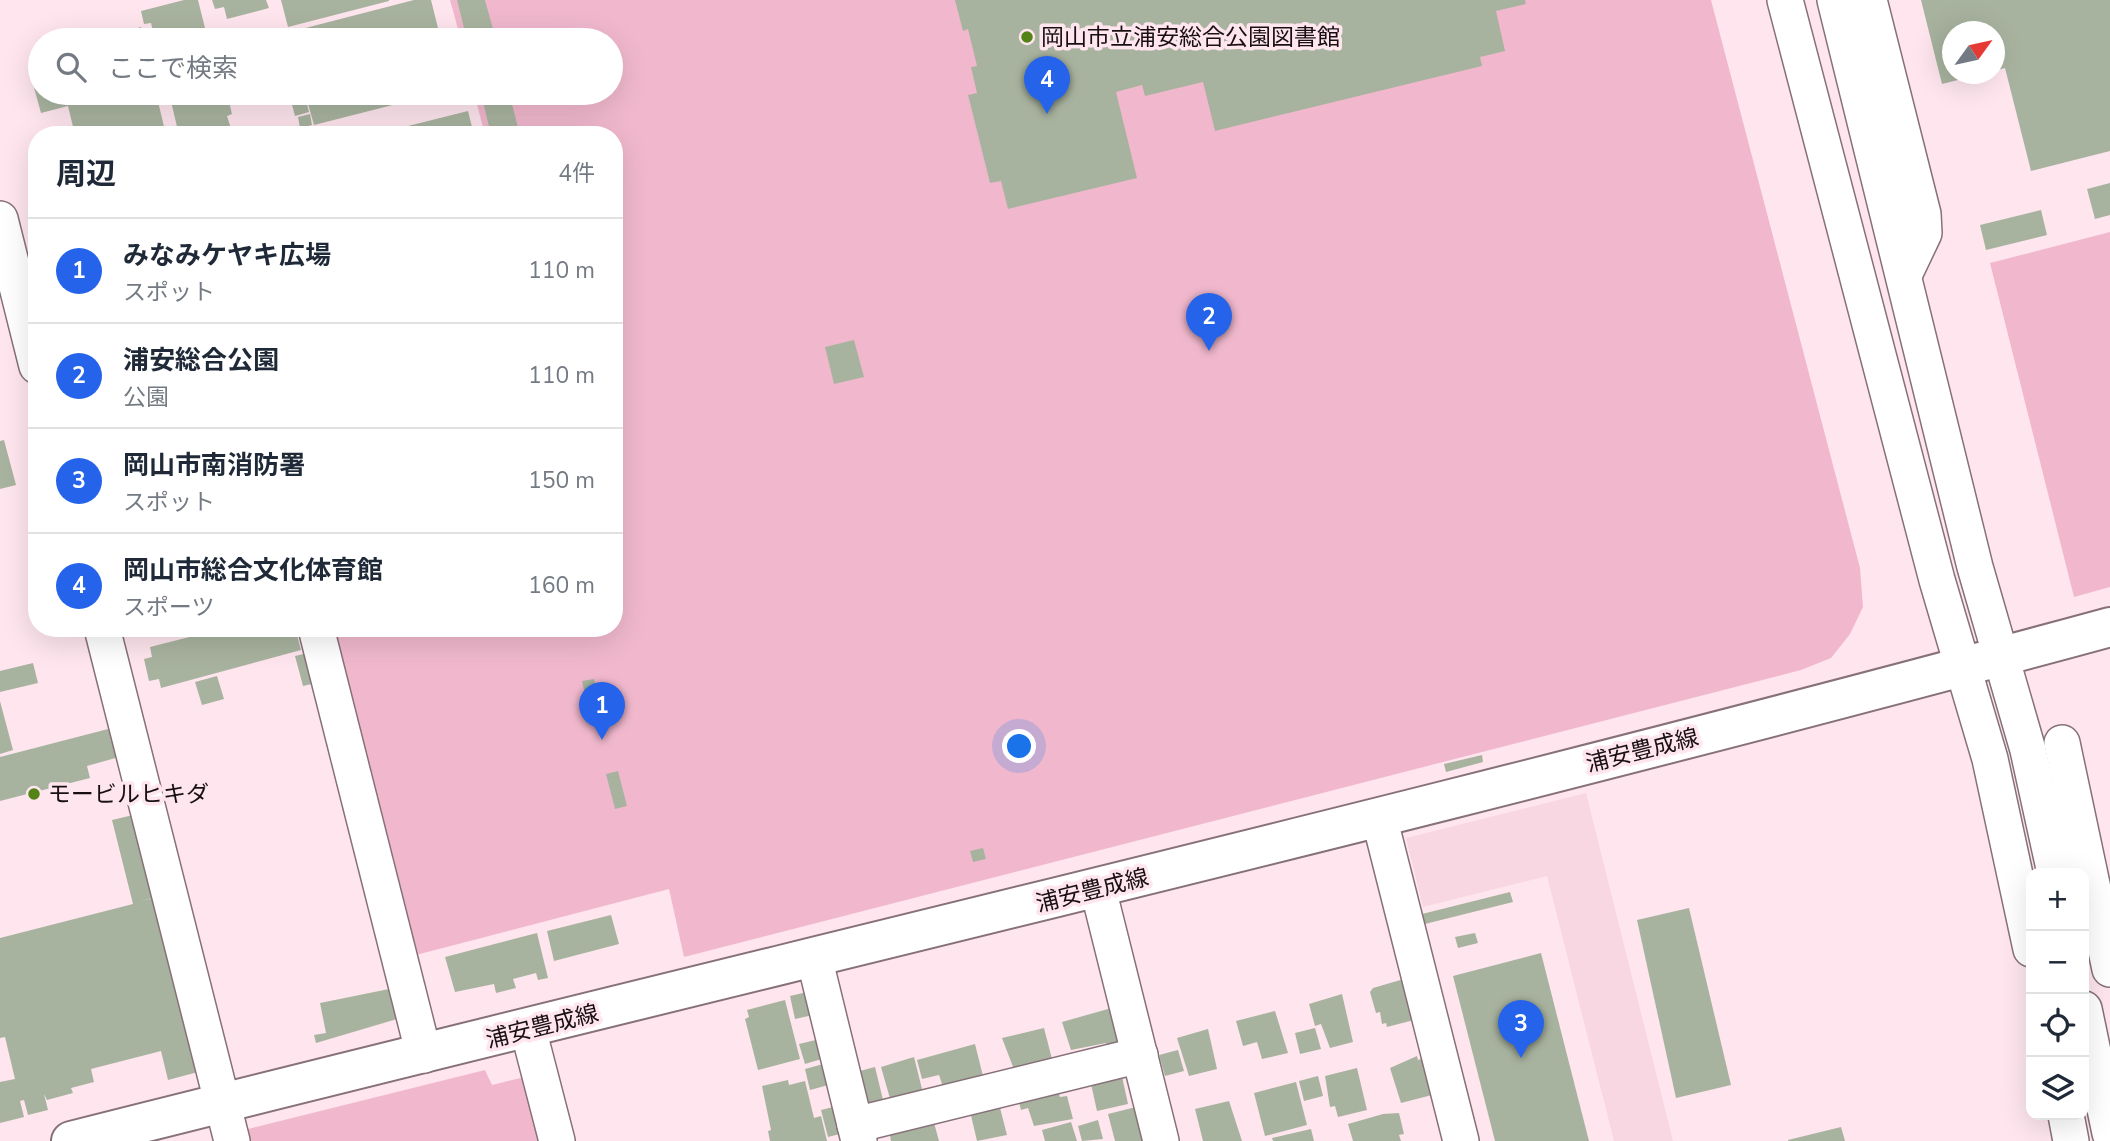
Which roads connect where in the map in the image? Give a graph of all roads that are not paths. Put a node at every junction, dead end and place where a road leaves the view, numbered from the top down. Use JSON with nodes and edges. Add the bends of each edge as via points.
{"nodes":[{"id":1,"x":1785,"y":0,"type":"edge"},
{"id":2,"x":1835,"y":0,"type":"edge"},
{"id":3,"x":1869,"y":0,"type":"edge"},
{"id":4,"x":0,"y":219,"type":"edge"},
{"id":5,"x":1904,"y":275,"type":"junction"},
{"id":6,"x":28,"y":330,"type":"edge"},
{"id":7,"x":2110,"y":627,"type":"edge"},
{"id":8,"x":104,"y":637,"type":"edge"},
{"id":9,"x":318,"y":637,"type":"edge"},
{"id":10,"x":2001,"y":657,"type":"junction"},
{"id":11,"x":1963,"y":668,"type":"junction"},
{"id":12,"x":2062,"y":743,"type":"dead end"},
{"id":13,"x":1379,"y":817,"type":"junction"},
{"id":14,"x":2063,"y":857,"type":"edge"},
{"id":15,"x":1098,"y":889,"type":"junction"},
{"id":16,"x":2027,"y":931,"type":"edge"},
{"id":17,"x":814,"y":957,"type":"junction"},
{"id":18,"x":2110,"y":969,"type":"edge"},
{"id":19,"x":528,"y":1030,"type":"junction"},
{"id":20,"x":2089,"y":1033,"type":"edge"},
{"id":21,"x":424,"y":1055,"type":"junction"},
{"id":22,"x":1140,"y":1055,"type":"junction"},
{"id":23,"x":220,"y":1103,"type":"junction"},
{"id":24,"x":2067,"y":1120,"type":"edge"},
{"id":25,"x":857,"y":1133,"type":"edge"},
{"id":26,"x":2110,"y":1133,"type":"edge"},
{"id":27,"x":71,"y":1141,"type":"edge"},
{"id":28,"x":232,"y":1141,"type":"edge"},
{"id":29,"x":557,"y":1141,"type":"edge"},
{"id":30,"x":1161,"y":1141,"type":"edge"},
{"id":31,"x":1461,"y":1141,"type":"edge"},
{"id":32,"x":2071,"y":1141,"type":"edge"}],
"edges":[{"from":1,"to":11,"type":"street"},
{"from":2,"to":5,"type":"street"},
{"from":3,"to":5,"type":"street","via":[[1923,214],[1924,233]]},
{"from":4,"to":6,"type":"street"},
{"from":5,"to":10,"type":"street"},
{"from":7,"to":10,"type":"main road","name":"浦安豊成線"},
{"from":8,"to":23,"type":"street"},
{"from":9,"to":21,"type":"street"},
{"from":10,"to":11,"type":"main road","name":"浦安豊成線"},
{"from":10,"to":14,"type":"street"},
{"from":11,"to":13,"type":"main road","name":"浦安豊成線"},
{"from":11,"to":16,"type":"street","via":[[1990,759]]},
{"from":12,"to":14,"type":"street"},
{"from":13,"to":15,"type":"main road","name":"浦安豊成線"},
{"from":13,"to":31,"type":"street"},
{"from":14,"to":18,"type":"street"},
{"from":15,"to":17,"type":"main road","name":"浦安豊成線"},
{"from":15,"to":22,"type":"street"},
{"from":17,"to":19,"type":"main road","name":"浦安豊成線"},
{"from":17,"to":25,"type":"street"},
{"from":19,"to":21,"type":"main road","name":"浦安豊成線"},
{"from":19,"to":29,"type":"street"},
{"from":20,"to":26,"type":"street"},
{"from":21,"to":23,"type":"main road","name":"浦安豊成線"},
{"from":22,"to":25,"type":"street"},
{"from":22,"to":30,"type":"street"},
{"from":23,"to":27,"type":"main road","name":"浦安豊成線"},
{"from":23,"to":28,"type":"street"},
{"from":24,"to":32,"type":"street"}]}
